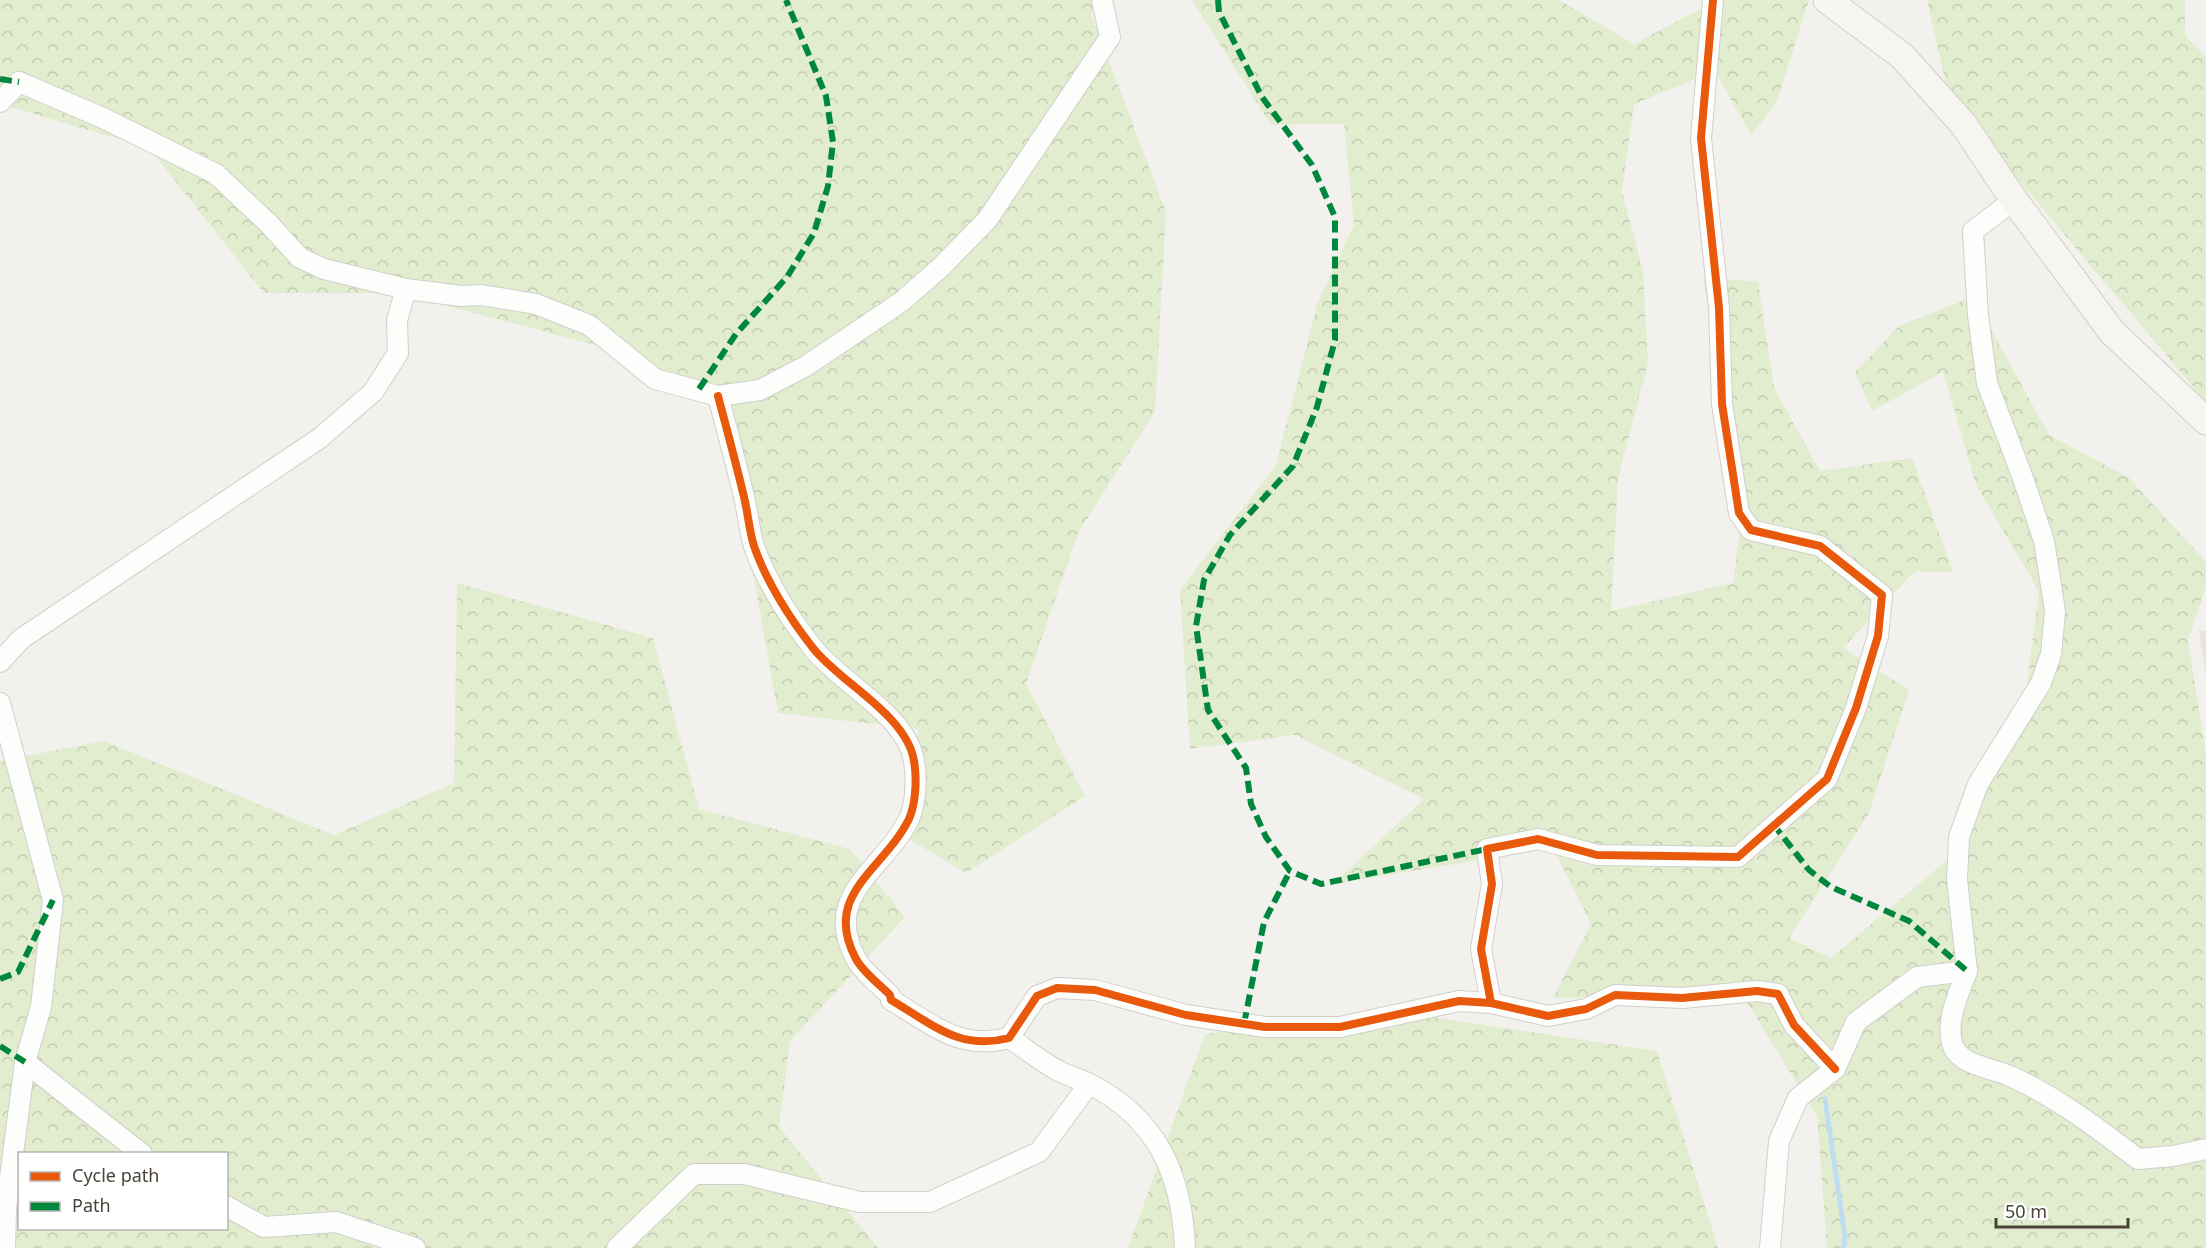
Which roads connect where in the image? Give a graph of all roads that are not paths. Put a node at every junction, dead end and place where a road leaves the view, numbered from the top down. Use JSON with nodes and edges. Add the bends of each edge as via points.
{"nodes":[{"id":1,"x":1102,"y":0,"type":"edge"},
{"id":2,"x":1713,"y":0,"type":"edge"},
{"id":3,"x":1827,"y":0,"type":"edge"},
{"id":4,"x":0,"y":102,"type":"edge"},
{"id":5,"x":2014,"y":200,"type":"junction"},
{"id":6,"x":406,"y":290,"type":"junction"},
{"id":7,"x":718,"y":396,"type":"junction"},
{"id":8,"x":2206,"y":421,"type":"edge"},
{"id":9,"x":0,"y":662,"type":"edge"},
{"id":10,"x":0,"y":703,"type":"edge"},
{"id":11,"x":1967,"y":971,"type":"junction"},
{"id":12,"x":1491,"y":1003,"type":"junction"},
{"id":13,"x":1009,"y":1038,"type":"junction"},
{"id":14,"x":25,"y":1062,"type":"junction"},
{"id":15,"x":1835,"y":1069,"type":"junction"},
{"id":16,"x":1089,"y":1084,"type":"junction"},
{"id":17,"x":2206,"y":1149,"type":"edge"},
{"id":18,"x":139,"y":1152,"type":"edge"},
{"id":19,"x":228,"y":1207,"type":"edge"},
{"id":20,"x":5,"y":1248,"type":"edge"},
{"id":21,"x":416,"y":1248,"type":"edge"},
{"id":22,"x":616,"y":1248,"type":"edge"},
{"id":23,"x":1185,"y":1248,"type":"edge"},
{"id":24,"x":1770,"y":1248,"type":"edge"}],
"edges":[{"from":1,"to":7,"type":"street","via":[[1110,37],[987,220],[909,295],[860,332],[760,390]]},
{"from":2,"to":12,"type":"street","via":[[1701,138],[1719,308],[1722,404],[1739,513],[1750,530],[1820,546],[1882,595],[1878,636],[1856,708],[1827,779],[1738,857],[1597,855],[1538,839],[1487,849],[1492,884],[1481,949]]},
{"from":3,"to":5,"type":"street","via":[[1902,56],[1964,125]]},
{"from":4,"to":6,"type":"street","via":[[19,82],[103,118],[216,174],[300,258],[324,269]]},
{"from":5,"to":8,"type":"street","via":[[2112,332]]},
{"from":5,"to":11,"type":"street","via":[[1973,231],[1978,315],[1986,383],[2044,541],[2055,611],[2050,654],[2041,683],[1978,784],[1959,837],[1957,879]]},
{"from":6,"to":7,"type":"street","via":[[481,295],[536,304],[589,325],[655,379]]},
{"from":6,"to":9,"type":"street","via":[[397,321],[398,353],[373,392],[320,438],[21,639]]},
{"from":7,"to":13,"type":"street","via":[[754,546],[777,593],[813,649],[883,711],[907,741],[915,760],[914,802],[909,818],[892,847],[847,904],[844,932],[857,961],[891,1000],[947,1034],[972,1042]]},
{"from":10,"to":14,"type":"street","via":[[53,900],[41,1007]]},
{"from":11,"to":15,"type":"street","via":[[1917,977],[1856,1022]]},
{"from":11,"to":17,"type":"street","via":[[1951,1015],[1952,1044],[1965,1060],[2009,1076],[2056,1100],[2138,1159]]},
{"from":12,"to":13,"type":"street","via":[[1459,1001],[1340,1027],[1266,1027],[1186,1015],[1095,990],[1056,988],[1037,996]]},
{"from":12,"to":15,"type":"street","via":[[1548,1016],[1586,1009],[1615,995],[1682,998],[1778,994],[1794,1025]]},
{"from":13,"to":16,"type":"street","via":[[1058,1071]]},
{"from":14,"to":18,"type":"street"},
{"from":14,"to":20,"type":"street","via":[[6,1208]]},
{"from":15,"to":24,"type":"street","via":[[1798,1098],[1785,1124],[1779,1141]]},
{"from":16,"to":22,"type":"street","via":[[1039,1152],[930,1202],[860,1202],[744,1174],[694,1174]]},
{"from":16,"to":23,"type":"street","via":[[1129,1111],[1172,1169],[1181,1200]]},
{"from":19,"to":21,"type":"street","via":[[264,1227],[336,1222]]}]}
